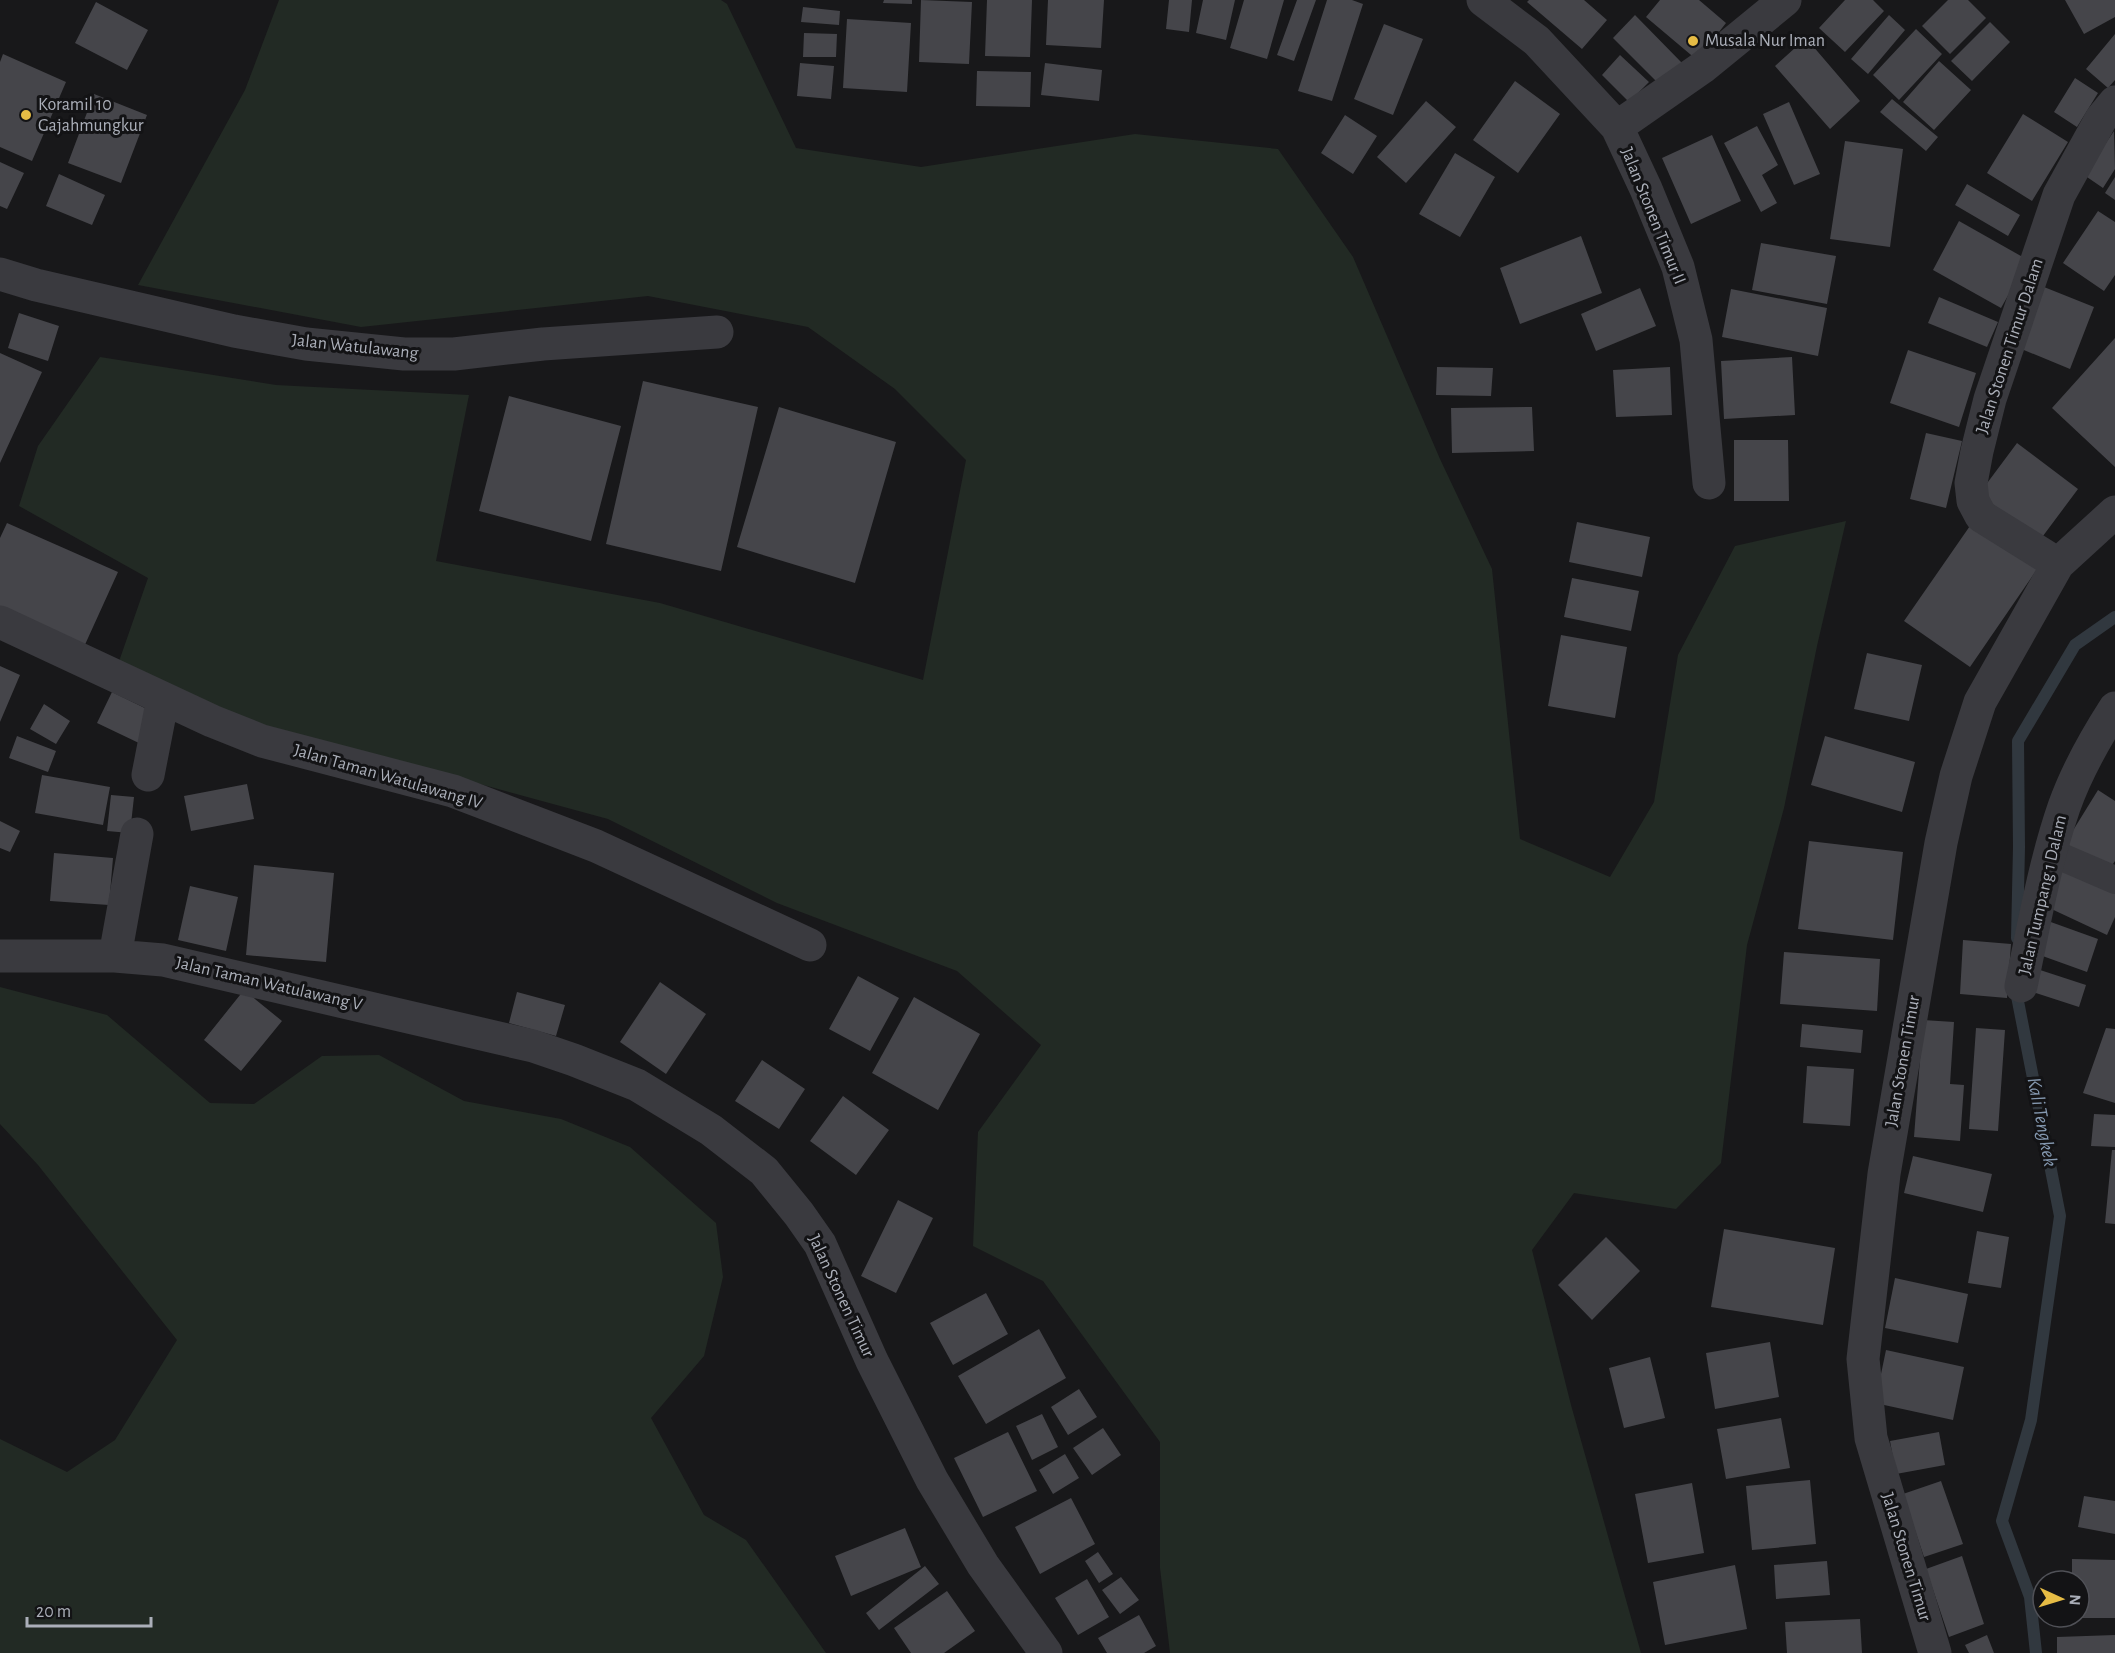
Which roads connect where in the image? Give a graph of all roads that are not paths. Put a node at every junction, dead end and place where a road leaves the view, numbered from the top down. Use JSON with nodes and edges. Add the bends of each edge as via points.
{"nodes":[{"id":1,"x":1483,"y":0,"type":"edge"},
{"id":2,"x":1785,"y":0,"type":"edge"},
{"id":3,"x":2115,"y":102,"type":"edge"},
{"id":4,"x":1617,"y":127,"type":"junction"},
{"id":5,"x":0,"y":274,"type":"edge"},
{"id":6,"x":717,"y":332,"type":"dead end"},
{"id":7,"x":1709,"y":483,"type":"dead end"},
{"id":8,"x":2115,"y":512,"type":"edge"},
{"id":9,"x":2058,"y":564,"type":"junction"},
{"id":10,"x":0,"y":622,"type":"edge"},
{"id":11,"x":163,"y":698,"type":"junction"},
{"id":12,"x":2115,"y":708,"type":"edge"},
{"id":13,"x":148,"y":775,"type":"dead end"},
{"id":14,"x":137,"y":834,"type":"dead end"},
{"id":15,"x":2050,"y":852,"type":"junction"},
{"id":16,"x":2115,"y":880,"type":"edge"},
{"id":17,"x":810,"y":945,"type":"dead end"},
{"id":18,"x":0,"y":956,"type":"edge"},
{"id":19,"x":115,"y":956,"type":"junction"},
{"id":20,"x":2021,"y":986,"type":"dead end"},
{"id":21,"x":533,"y":1046,"type":"joint"},
{"id":22,"x":1046,"y":1653,"type":"edge"},
{"id":23,"x":1935,"y":1653,"type":"edge"}],
"edges":[{"from":1,"to":4,"type":"street","name":"Jalan Stonen Timur II","via":[[1537,41]]},
{"from":2,"to":4,"type":"street","name":"Jalan Stonen Timur II","via":[[1703,68]]},
{"from":3,"to":9,"type":"street","name":"Jalan Stonen Timur Dalam","via":[[2101,119],[2060,195],[1990,399],[1971,483],[1973,501],[1981,516]]},
{"from":4,"to":7,"type":"street","name":"Jalan Stonen Timur II","via":[[1678,267],[1696,340]]},
{"from":5,"to":6,"type":"street","name":"Jalan Watulawang","via":[[234,331],[306,344],[404,354],[454,354]]},
{"from":8,"to":9,"type":"street","name":"Jalan Stonen Timur"},
{"from":9,"to":23,"type":"street","name":"Jalan Stonen Timur","via":[[1980,702],[1956,776],[1896,1097],[1867,1311],[1863,1359],[1871,1438]]},
{"from":10,"to":11,"type":"street","name":"Jalan Taman Watulawang IV"},
{"from":11,"to":13,"type":"street"},
{"from":11,"to":17,"type":"street","name":"Jalan Taman Watulawang IV","via":[[262,741],[453,791],[596,846]]},
{"from":12,"to":15,"type":"street","name":"Jalan Tumpang 1 Dalam","via":[[2065,804]]},
{"from":14,"to":19,"type":"street"},
{"from":15,"to":16,"type":"street"},
{"from":15,"to":20,"type":"street","name":"Jalan Tumpang 1 Dalam"},
{"from":18,"to":19,"type":"street","name":"Jalan Taman Watulawang V"},
{"from":19,"to":21,"type":"street","name":"Jalan Taman Watulawang V","via":[[163,960]]},
{"from":21,"to":22,"type":"street","name":"Jalan Stonen Timur","via":[[637,1085],[711,1130],[764,1171],[820,1244],[872,1361],[932,1480],[983,1565]]}]}
